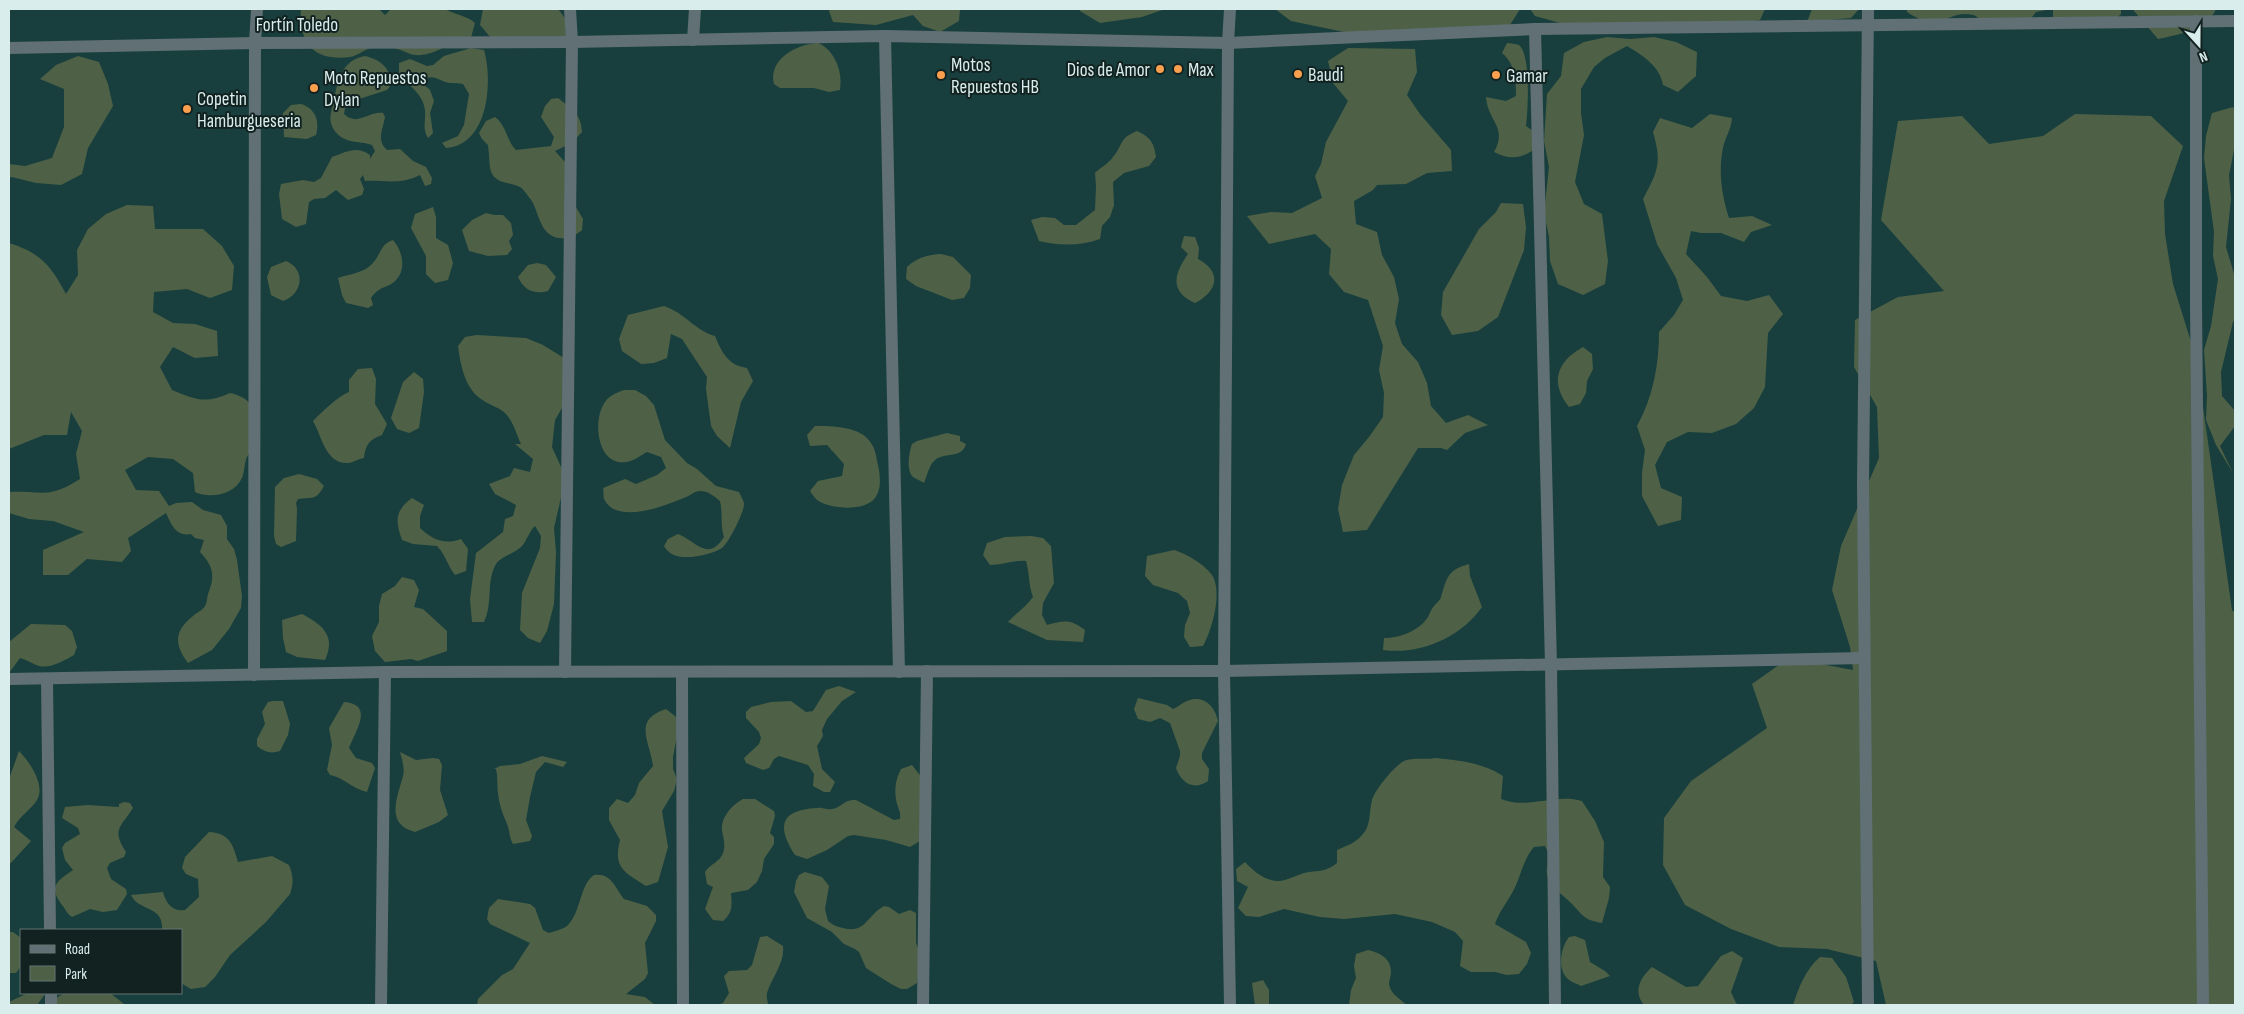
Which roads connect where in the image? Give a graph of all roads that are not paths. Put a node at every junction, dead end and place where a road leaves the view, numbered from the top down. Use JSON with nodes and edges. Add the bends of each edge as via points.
{"nodes":[{"id":1,"x":257,"y":9,"type":"edge"},
{"id":2,"x":570,"y":9,"type":"edge"},
{"id":3,"x":695,"y":9,"type":"edge"},
{"id":4,"x":1230,"y":9,"type":"edge"},
{"id":5,"x":1868,"y":9,"type":"edge"},
{"id":6,"x":2196,"y":21,"type":"junction"},
{"id":7,"x":2235,"y":21,"type":"edge"},
{"id":8,"x":1869,"y":25,"type":"junction"},
{"id":9,"x":1535,"y":29,"type":"junction"},
{"id":10,"x":885,"y":36,"type":"junction"},
{"id":11,"x":693,"y":40,"type":"junction"},
{"id":12,"x":572,"y":42,"type":"junction"},
{"id":13,"x":255,"y":43,"type":"junction"},
{"id":14,"x":1228,"y":43,"type":"junction"},
{"id":15,"x":9,"y":48,"type":"edge"},
{"id":16,"x":1864,"y":658,"type":"junction"},
{"id":17,"x":1551,"y":665,"type":"junction"},
{"id":18,"x":1224,"y":671,"type":"junction"},
{"id":19,"x":385,"y":672,"type":"junction"},
{"id":20,"x":565,"y":672,"type":"junction"},
{"id":21,"x":682,"y":672,"type":"junction"},
{"id":22,"x":899,"y":672,"type":"junction"},
{"id":23,"x":927,"y":672,"type":"junction"},
{"id":24,"x":254,"y":675,"type":"junction"},
{"id":25,"x":9,"y":679,"type":"edge"},
{"id":26,"x":48,"y":679,"type":"junction"},
{"id":27,"x":50,"y":929,"type":"edge"},
{"id":28,"x":382,"y":1005,"type":"edge"},
{"id":29,"x":683,"y":1005,"type":"edge"},
{"id":30,"x":923,"y":1005,"type":"edge"},
{"id":31,"x":1230,"y":1005,"type":"edge"},
{"id":32,"x":1555,"y":1005,"type":"edge"},
{"id":33,"x":1868,"y":1005,"type":"edge"},
{"id":34,"x":2203,"y":1005,"type":"edge"}],
"edges":[{"from":1,"to":13,"type":"street"},
{"from":2,"to":12,"type":"street"},
{"from":3,"to":11,"type":"street"},
{"from":4,"to":14,"type":"street"},
{"from":5,"to":8,"type":"street"},
{"from":6,"to":7,"type":"street","name":"Fortín Toledo"},
{"from":6,"to":8,"type":"street","name":"Fortín Toledo"},
{"from":6,"to":34,"type":"street"},
{"from":8,"to":9,"type":"street","name":"Fortín Toledo"},
{"from":8,"to":16,"type":"street"},
{"from":9,"to":14,"type":"street","name":"Fortín Toledo"},
{"from":9,"to":17,"type":"street"},
{"from":10,"to":11,"type":"street","name":"Fortín Toledo"},
{"from":10,"to":14,"type":"street","name":"Fortín Toledo"},
{"from":10,"to":22,"type":"street"},
{"from":11,"to":12,"type":"street","name":"Fortín Toledo"},
{"from":12,"to":13,"type":"street","name":"Fortín Toledo"},
{"from":12,"to":20,"type":"street"},
{"from":13,"to":15,"type":"street","name":"Fortín Toledo"},
{"from":13,"to":24,"type":"street"},
{"from":14,"to":18,"type":"street"},
{"from":16,"to":17,"type":"street"},
{"from":16,"to":33,"type":"street"},
{"from":17,"to":18,"type":"street"},
{"from":17,"to":32,"type":"street"},
{"from":18,"to":23,"type":"street"},
{"from":18,"to":31,"type":"street"},
{"from":19,"to":20,"type":"street"},
{"from":19,"to":24,"type":"street"},
{"from":19,"to":28,"type":"street"},
{"from":20,"to":21,"type":"street"},
{"from":21,"to":22,"type":"street"},
{"from":21,"to":29,"type":"street"},
{"from":22,"to":23,"type":"street"},
{"from":23,"to":30,"type":"street"},
{"from":24,"to":26,"type":"street"},
{"from":25,"to":26,"type":"street"},
{"from":26,"to":27,"type":"street"}]}
